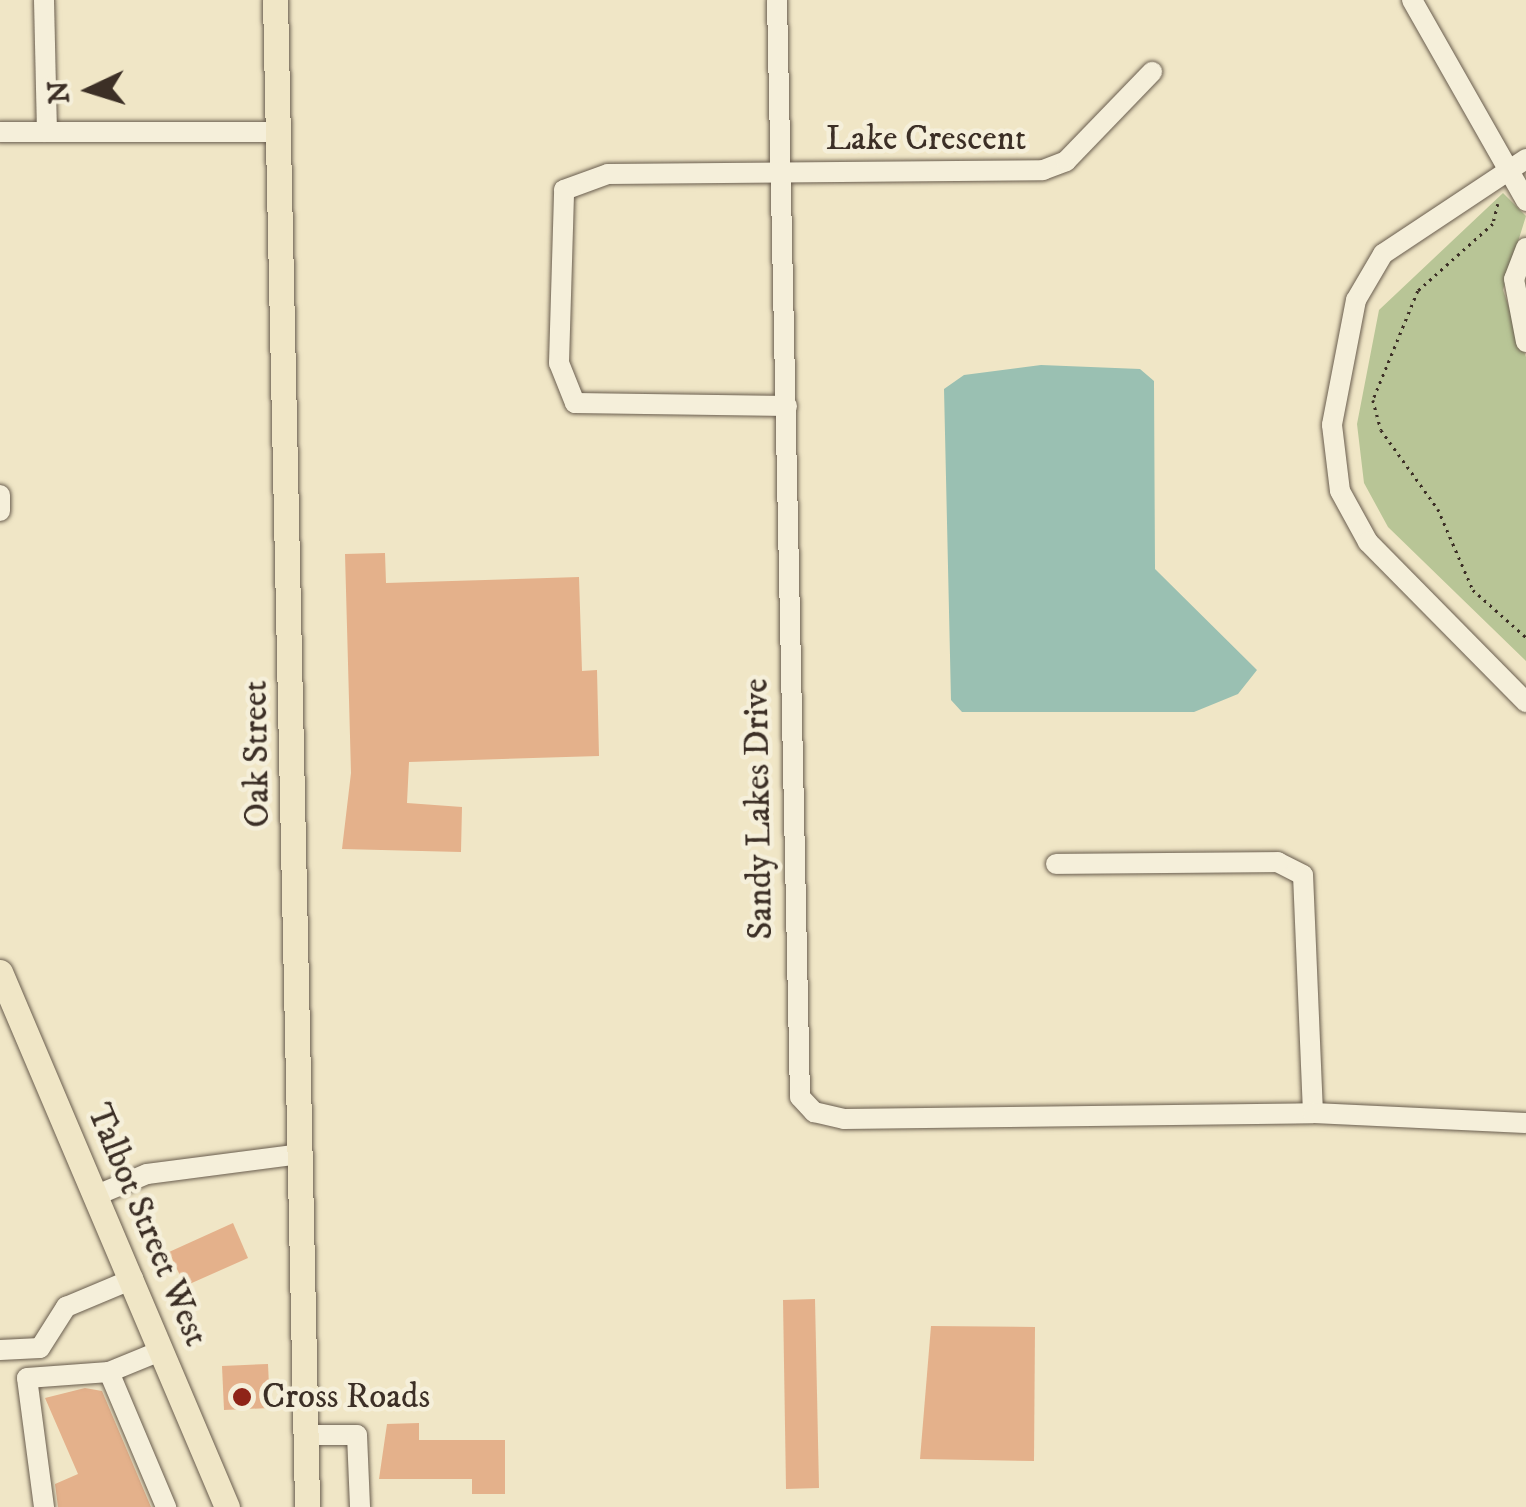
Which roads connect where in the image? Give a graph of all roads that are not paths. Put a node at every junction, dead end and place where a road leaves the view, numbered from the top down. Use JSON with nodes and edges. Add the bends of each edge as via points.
{"nodes":[{"id":1,"x":44,"y":0,"type":"edge"},
{"id":2,"x":275,"y":0,"type":"edge"},
{"id":3,"x":777,"y":0,"type":"edge"},
{"id":4,"x":1412,"y":0,"type":"edge"},
{"id":5,"x":1152,"y":72,"type":"dead end"},
{"id":6,"x":0,"y":132,"type":"edge"},
{"id":7,"x":47,"y":132,"type":"junction"},
{"id":8,"x":277,"y":132,"type":"junction"},
{"id":9,"x":1519,"y":163,"type":"edge"},
{"id":10,"x":781,"y":172,"type":"junction"},
{"id":11,"x":1526,"y":200,"type":"edge"},
{"id":12,"x":1526,"y":248,"type":"edge"},
{"id":13,"x":1526,"y":342,"type":"edge"},
{"id":14,"x":787,"y":406,"type":"junction"},
{"id":15,"x":0,"y":496,"type":"edge"},
{"id":16,"x":0,"y":511,"type":"edge"},
{"id":17,"x":1526,"y":702,"type":"edge"},
{"id":18,"x":1056,"y":864,"type":"dead end"},
{"id":19,"x":0,"y":972,"type":"edge"},
{"id":20,"x":1312,"y":1113,"type":"junction"},
{"id":21,"x":1526,"y":1123,"type":"edge"},
{"id":22,"x":302,"y":1154,"type":"junction"},
{"id":23,"x":97,"y":1195,"type":"junction"},
{"id":24,"x":133,"y":1279,"type":"junction"},
{"id":25,"x":0,"y":1350,"type":"edge"},
{"id":26,"x":163,"y":1350,"type":"junction"},
{"id":27,"x":109,"y":1372,"type":"junction"},
{"id":28,"x":306,"y":1435,"type":"junction"},
{"id":29,"x":44,"y":1507,"type":"edge"},
{"id":30,"x":166,"y":1507,"type":"edge"},
{"id":31,"x":227,"y":1507,"type":"edge"},
{"id":32,"x":307,"y":1507,"type":"edge"},
{"id":33,"x":360,"y":1507,"type":"edge"}],
"edges":[{"from":1,"to":7,"type":"street"},
{"from":2,"to":8,"type":"main road","name":"Oak Street"},
{"from":3,"to":10,"type":"street","name":"Sandy Lakes Drive"},
{"from":4,"to":9,"type":"street"},
{"from":5,"to":10,"type":"street","name":"Lake Crescent","via":[[1056,168]]},
{"from":6,"to":7,"type":"street"},
{"from":7,"to":8,"type":"street"},
{"from":8,"to":22,"type":"main road","name":"Oak Street"},
{"from":9,"to":11,"type":"street"},
{"from":9,"to":17,"type":"street","via":[[1383,254],[1352,316],[1332,425],[1340,491],[1368,542]]},
{"from":10,"to":14,"type":"street","name":"Sandy Lakes Drive"},
{"from":10,"to":14,"type":"street","name":"Lake Crescent","via":[[608,174],[564,190],[559,364],[567,394],[586,406]]},
{"from":12,"to":13,"type":"street","via":[[1514,279]]},
{"from":14,"to":20,"type":"street","name":"Sandy Lakes Drive","via":[[800,1097],[814,1112],[844,1118]]},
{"from":15,"to":16,"type":"street"},
{"from":18,"to":20,"type":"street","via":[[1278,862],[1303,875]]},
{"from":19,"to":23,"type":"main road","name":"Talbot Street West"},
{"from":20,"to":21,"type":"street","name":"Sandy Lakes Drive"},
{"from":22,"to":23,"type":"street","via":[[147,1174]]},
{"from":22,"to":28,"type":"main road","name":"Oak Street"},
{"from":23,"to":24,"type":"main road","name":"Talbot Street West"},
{"from":24,"to":25,"type":"street","via":[[66,1307],[40,1348]]},
{"from":24,"to":26,"type":"main road","name":"Talbot Street West"},
{"from":26,"to":27,"type":"street"},
{"from":26,"to":31,"type":"main road","name":"Talbot Street West"},
{"from":27,"to":29,"type":"street","via":[[26,1378]]},
{"from":27,"to":30,"type":"street"},
{"from":28,"to":32,"type":"main road","name":"Oak Street"},
{"from":28,"to":33,"type":"street","via":[[356,1434]]}]}
